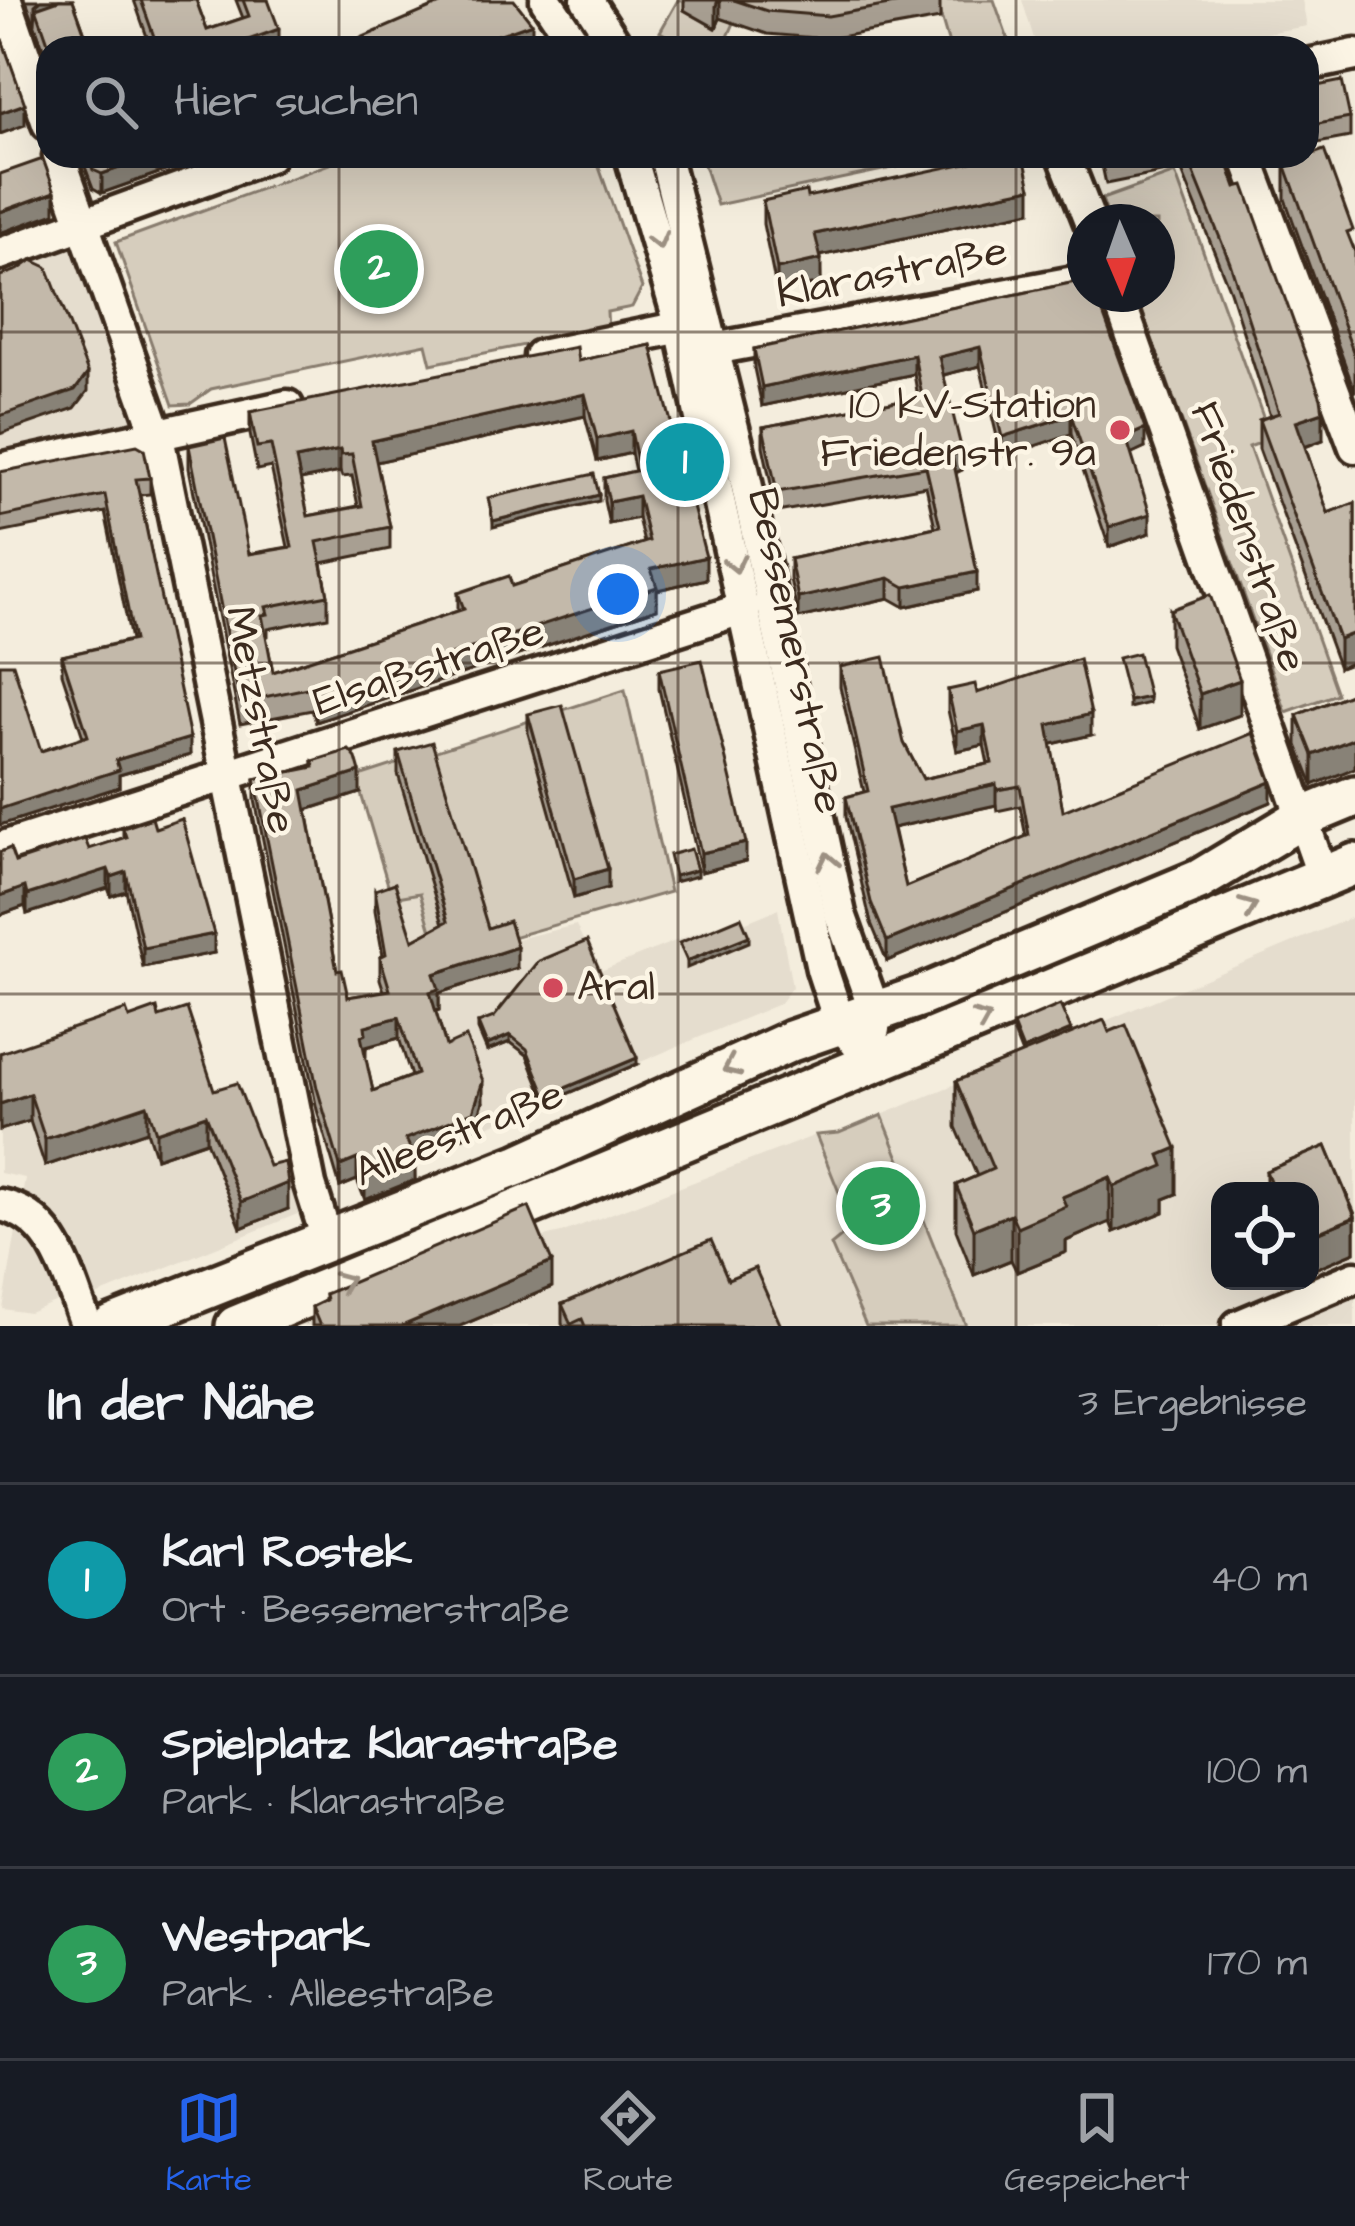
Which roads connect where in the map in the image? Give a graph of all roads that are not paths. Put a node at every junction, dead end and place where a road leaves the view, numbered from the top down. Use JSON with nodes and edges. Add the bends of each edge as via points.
{"nodes":[{"id":1,"x":6,"y":0,"type":"edge"},
{"id":2,"x":546,"y":0,"type":"edge"},
{"id":3,"x":587,"y":0,"type":"edge"},
{"id":4,"x":570,"y":36,"type":"edge"},
{"id":5,"x":610,"y":36,"type":"edge"},
{"id":6,"x":1355,"y":55,"type":"edge"},
{"id":7,"x":1319,"y":62,"type":"edge"},
{"id":8,"x":36,"y":89,"type":"edge"},
{"id":9,"x":63,"y":168,"type":"edge"},
{"id":10,"x":236,"y":168,"type":"edge"},
{"id":11,"x":635,"y":168,"type":"edge"},
{"id":12,"x":668,"y":168,"type":"edge"},
{"id":13,"x":1069,"y":168,"type":"edge"},
{"id":14,"x":1250,"y":168,"type":"edge"},
{"id":15,"x":1083,"y":204,"type":"edge"},
{"id":16,"x":82,"y":224,"type":"junction"},
{"id":17,"x":0,"y":254,"type":"edge"},
{"id":18,"x":1067,"y":283,"type":"edge"},
{"id":19,"x":1123,"y":312,"type":"edge"},
{"id":20,"x":681,"y":327,"type":"junction"},
{"id":21,"x":714,"y":350,"type":"junction"},
{"id":22,"x":506,"y":363,"type":"edge"},
{"id":23,"x":324,"y":398,"type":"edge"},
{"id":24,"x":158,"y":437,"type":"junction"},
{"id":25,"x":1355,"y":447,"type":"edge"},
{"id":26,"x":0,"y":469,"type":"edge"},
{"id":27,"x":745,"y":608,"type":"junction"},
{"id":28,"x":228,"y":775,"type":"junction"},
{"id":29,"x":1355,"y":796,"type":"edge"},
{"id":30,"x":1302,"y":818,"type":"junction"},
{"id":31,"x":0,"y":848,"type":"edge"},
{"id":32,"x":1339,"y":870,"type":"edge"},
{"id":33,"x":857,"y":1018,"type":"junction"},
{"id":34,"x":874,"y":1065,"type":"junction"},
{"id":35,"x":0,"y":1205,"type":"edge"},
{"id":36,"x":327,"y":1239,"type":"junction"},
{"id":37,"x":1355,"y":1277,"type":"edge"},
{"id":38,"x":87,"y":1326,"type":"edge"},
{"id":39,"x":112,"y":1326,"type":"edge"},
{"id":40,"x":236,"y":1326,"type":"edge"},
{"id":41,"x":1238,"y":1326,"type":"edge"}],
"edges":[{"from":1,"to":8,"type":"street"},
{"from":2,"to":4,"type":"street"},
{"from":3,"to":5,"type":"street"},
{"from":6,"to":7,"type":"street"},
{"from":9,"to":16,"type":"street","name":"Metzstraße"},
{"from":10,"to":16,"type":"street"},
{"from":11,"to":20,"type":"street","name":"Bessemerstraße","one_way":true},
{"from":12,"to":21,"type":"street","name":"Bessemerstraße"},
{"from":13,"to":15,"type":"street"},
{"from":14,"to":25,"type":"street"},
{"from":16,"to":17,"type":"street"},
{"from":16,"to":24,"type":"street","name":"Metzstraße"},
{"from":18,"to":21,"type":"street","name":"Klarastraße"},
{"from":19,"to":30,"type":"street","name":"Friedenstraße"},
{"from":20,"to":22,"type":"street"},
{"from":20,"to":27,"type":"street","name":"Bessemerstraße","one_way":true},
{"from":33,"to":21,"type":"street","name":"Bessemerstraße","one_way":true},
{"from":23,"to":24,"type":"street"},
{"from":24,"to":26,"type":"street"},
{"from":24,"to":28,"type":"street","name":"Metzstraße"},
{"from":27,"to":28,"type":"street","name":"Elsaßstraße"},
{"from":27,"to":33,"type":"street","name":"Bessemerstraße","via":[[822,969]]},
{"from":28,"to":31,"type":"street","name":"Elsaßstraße"},
{"from":28,"to":36,"type":"street","name":"Metzstraße"},
{"from":29,"to":30,"type":"main road","name":"Alleestraße"},
{"from":30,"to":32,"type":"street","name":"Friedenstraße"},
{"from":30,"to":33,"type":"main road","name":"Alleestraße","via":[[1199,880]]},
{"from":34,"to":32,"type":"main road","one_way":true},
{"from":33,"to":34,"type":"street"},
{"from":33,"to":36,"type":"main road","name":"Alleestraße","one_way":true},
{"from":40,"to":34,"type":"main road","one_way":true},
{"from":35,"to":38,"type":"street","via":[[35,1217],[48,1235]]},
{"from":36,"to":39,"type":"main road","name":"Alleestraße"},
{"from":37,"to":41,"type":"street"}]}
